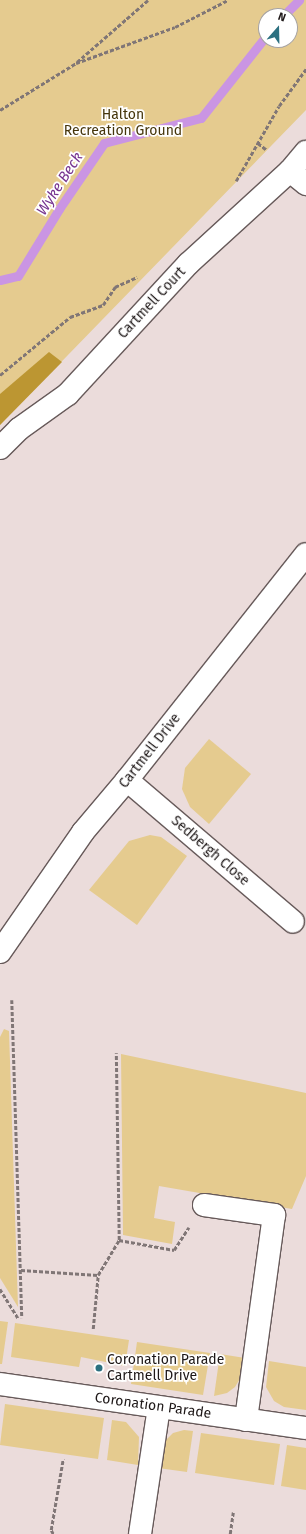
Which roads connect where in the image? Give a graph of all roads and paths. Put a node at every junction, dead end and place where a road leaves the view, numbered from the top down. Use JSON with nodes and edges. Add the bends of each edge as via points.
{"nodes":[{"id":1,"x":148,"y":0,"type":"edge"},
{"id":2,"x":228,"y":0,"type":"edge"},
{"id":3,"x":76,"y":63,"type":"junction"},
{"id":4,"x":306,"y":69,"type":"edge"},
{"id":5,"x":0,"y":110,"type":"edge"},
{"id":6,"x":258,"y":143,"type":"junction"},
{"id":7,"x":267,"y":150,"type":"dead end"},
{"id":8,"x":306,"y":152,"type":"edge"},
{"id":9,"x":298,"y":178,"type":"edge"},
{"id":10,"x":235,"y":183,"type":"dead end"},
{"id":11,"x":144,"y":274,"type":"dead end"},
{"id":12,"x":0,"y":375,"type":"edge"},
{"id":13,"x":0,"y":448,"type":"edge"},
{"id":14,"x":306,"y":554,"type":"edge"},
{"id":15,"x":127,"y":780,"type":"junction"},
{"id":16,"x":293,"y":922,"type":"dead end"},
{"id":17,"x":0,"y":952,"type":"edge"},
{"id":18,"x":12,"y":1000,"type":"dead end"},
{"id":19,"x":116,"y":1053,"type":"dead end"},
{"id":20,"x":204,"y":1204,"type":"joint"},
{"id":21,"x":119,"y":1240,"type":"junction"},
{"id":22,"x":21,"y":1270,"type":"junction"},
{"id":23,"x":98,"y":1275,"type":"junction"},
{"id":24,"x":0,"y":1289,"type":"edge"},
{"id":25,"x":18,"y":1318,"type":"dead end"},
{"id":26,"x":22,"y":1318,"type":"dead end"},
{"id":27,"x":93,"y":1329,"type":"dead end"},
{"id":28,"x":0,"y":1384,"type":"edge"},
{"id":29,"x":159,"y":1407,"type":"junction"},
{"id":30,"x":246,"y":1420,"type":"junction"},
{"id":31,"x":306,"y":1428,"type":"edge"},
{"id":32,"x":63,"y":1459,"type":"dead end"},
{"id":33,"x":233,"y":1512,"type":"dead end"},
{"id":34,"x":53,"y":1534,"type":"edge"},
{"id":35,"x":140,"y":1534,"type":"edge"},
{"id":36,"x":230,"y":1534,"type":"edge"}],
"edges":[{"from":1,"to":3,"type":"path"},
{"from":2,"to":3,"type":"path","via":[[175,27]]},
{"from":3,"to":5,"type":"path"},
{"from":4,"to":6,"type":"path","via":[[279,106]]},
{"from":6,"to":7,"type":"path"},
{"from":6,"to":10,"type":"path"},
{"from":8,"to":9,"type":"street","name":"Cartmell Court"},
{"from":9,"to":13,"type":"street","name":"Cartmell Court","via":[[188,264],[68,394],[19,429]]},
{"from":11,"to":12,"type":"path","via":[[115,287],[103,305],[70,317]]},
{"from":14,"to":15,"type":"street","name":"Cartmell Drive"},
{"from":15,"to":16,"type":"street","name":"Sedbergh Close"},
{"from":15,"to":17,"type":"street","name":"Cartmell Drive","via":[[82,832]]},
{"from":18,"to":22,"type":"path"},
{"from":19,"to":21,"type":"path"},
{"from":20,"to":21,"type":"path","via":[[174,1250]]},
{"from":20,"to":30,"type":"street","via":[[274,1215]]},
{"from":21,"to":23,"type":"path"},
{"from":22,"to":23,"type":"path"},
{"from":22,"to":26,"type":"path"},
{"from":23,"to":27,"type":"path"},
{"from":24,"to":25,"type":"path"},
{"from":28,"to":29,"type":"street","name":"Coronation Parade"},
{"from":29,"to":30,"type":"street","name":"Coronation Parade"},
{"from":29,"to":35,"type":"street"},
{"from":30,"to":31,"type":"street","name":"Coronation Parade"},
{"from":32,"to":34,"type":"path","via":[[51,1530]]},
{"from":33,"to":36,"type":"path"}]}
